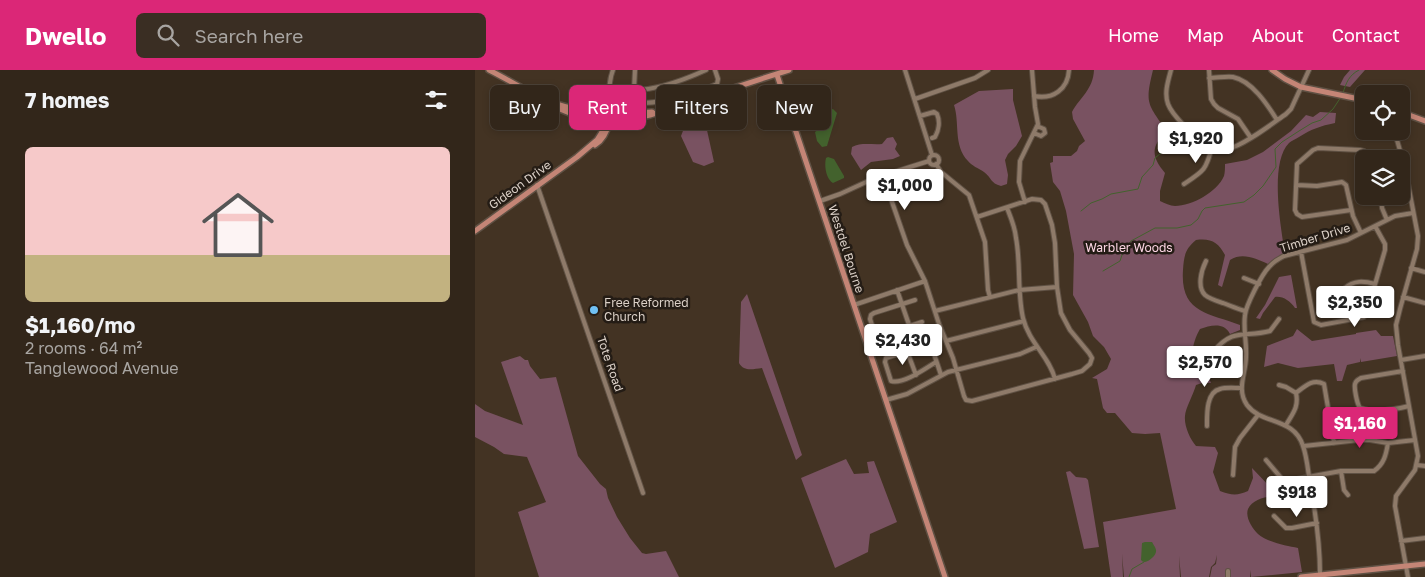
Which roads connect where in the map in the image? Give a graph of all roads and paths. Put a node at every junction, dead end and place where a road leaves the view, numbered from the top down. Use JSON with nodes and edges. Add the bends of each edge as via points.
{"nodes":[{"id":1,"x":489,"y":70,"type":"edge"},
{"id":2,"x":613,"y":70,"type":"edge"},
{"id":3,"x":635,"y":70,"type":"edge"},
{"id":4,"x":706,"y":70,"type":"edge"},
{"id":5,"x":715,"y":70,"type":"edge"},
{"id":6,"x":789,"y":70,"type":"edge"},
{"id":7,"x":905,"y":70,"type":"edge"},
{"id":8,"x":988,"y":70,"type":"edge"},
{"id":9,"x":1032,"y":70,"type":"edge"},
{"id":10,"x":1069,"y":70,"type":"edge"},
{"id":11,"x":1171,"y":70,"type":"edge"},
{"id":12,"x":1209,"y":70,"type":"edge"},
{"id":13,"x":1272,"y":70,"type":"edge"},
{"id":14,"x":1309,"y":70,"type":"edge"},
{"id":15,"x":777,"y":72,"type":"edge"},
{"id":16,"x":1209,"y":78,"type":"junction"},
{"id":17,"x":517,"y":85,"type":"edge"},
{"id":18,"x":610,"y":85,"type":"edge"},
{"id":19,"x":634,"y":85,"type":"edge"},
{"id":20,"x":739,"y":85,"type":"edge"},
{"id":21,"x":1301,"y":87,"type":"junction"},
{"id":22,"x":646,"y":89,"type":"edge"},
{"id":23,"x":1034,"y":96,"type":"junction"},
{"id":24,"x":1355,"y":98,"type":"edge"},
{"id":25,"x":915,"y":99,"type":"junction"},
{"id":26,"x":646,"y":104,"type":"edge"},
{"id":27,"x":1410,"y":115,"type":"edge"},
{"id":28,"x":920,"y":116,"type":"junction"},
{"id":29,"x":1277,"y":120,"type":"junction"},
{"id":30,"x":1425,"y":121,"type":"edge"},
{"id":31,"x":1037,"y":126,"type":"junction"},
{"id":32,"x":602,"y":130,"type":"edge"},
{"id":33,"x":607,"y":130,"type":"edge"},
{"id":34,"x":1191,"y":132,"type":"junction"},
{"id":35,"x":1034,"y":133,"type":"junction"},
{"id":36,"x":932,"y":138,"type":"dead end"},
{"id":37,"x":1251,"y":138,"type":"junction"},
{"id":38,"x":1397,"y":140,"type":"edge"},
{"id":39,"x":1176,"y":147,"type":"dead end"},
{"id":40,"x":1212,"y":147,"type":"junction"},
{"id":41,"x":1360,"y":150,"type":"edge"},
{"id":42,"x":578,"y":155,"type":"junction"},
{"id":43,"x":932,"y":155,"type":"junction"},
{"id":44,"x":929,"y":161,"type":"junction"},
{"id":45,"x":936,"y":164,"type":"junction"},
{"id":46,"x":883,"y":176,"type":"junction"},
{"id":47,"x":1184,"y":184,"type":"dead end"},
{"id":48,"x":537,"y":185,"type":"junction"},
{"id":49,"x":1297,"y":185,"type":"junction"},
{"id":50,"x":820,"y":201,"type":"junction"},
{"id":51,"x":1025,"y":202,"type":"junction"},
{"id":52,"x":1382,"y":205,"type":"edge"},
{"id":53,"x":1007,"y":208,"type":"junction"},
{"id":54,"x":1351,"y":210,"type":"junction"},
{"id":55,"x":1413,"y":213,"type":"junction"},
{"id":56,"x":977,"y":217,"type":"junction"},
{"id":57,"x":1387,"y":220,"type":"junction"},
{"id":58,"x":1375,"y":226,"type":"junction"},
{"id":59,"x":475,"y":231,"type":"edge"},
{"id":60,"x":1361,"y":234,"type":"junction"},
{"id":61,"x":1301,"y":252,"type":"junction"},
{"id":62,"x":1206,"y":262,"type":"dead end"},
{"id":63,"x":1411,"y":268,"type":"junction"},
{"id":64,"x":1425,"y":272,"type":"edge"},
{"id":65,"x":1244,"y":278,"type":"dead end"},
{"id":66,"x":925,"y":281,"type":"junction"},
{"id":67,"x":1259,"y":284,"type":"junction"},
{"id":68,"x":1375,"y":284,"type":"junction"},
{"id":69,"x":1057,"y":287,"type":"junction"},
{"id":70,"x":1345,"y":288,"type":"dead end"},
{"id":71,"x":897,"y":290,"type":"junction"},
{"id":72,"x":1019,"y":290,"type":"junction"},
{"id":73,"x":990,"y":297,"type":"junction"},
{"id":74,"x":1403,"y":297,"type":"junction"},
{"id":75,"x":915,"y":300,"type":"dead end"},
{"id":76,"x":1425,"y":303,"type":"edge"},
{"id":77,"x":902,"y":304,"type":"junction"},
{"id":78,"x":854,"y":305,"type":"junction"},
{"id":79,"x":935,"y":311,"type":"junction"},
{"id":80,"x":1245,"y":311,"type":"junction"},
{"id":81,"x":1279,"y":320,"type":"dead end"},
{"id":82,"x":1023,"y":321,"type":"junction"},
{"id":83,"x":922,"y":322,"type":"dead end"},
{"id":84,"x":910,"y":326,"type":"junction"},
{"id":85,"x":1245,"y":333,"type":"junction"},
{"id":86,"x":946,"y":341,"type":"junction"},
{"id":87,"x":1036,"y":347,"type":"junction"},
{"id":88,"x":917,"y":348,"type":"junction"},
{"id":89,"x":907,"y":351,"type":"junction"},
{"id":90,"x":1214,"y":351,"type":"dead end"},
{"id":91,"x":1425,"y":356,"type":"edge"},
{"id":92,"x":1401,"y":360,"type":"junction"},
{"id":93,"x":936,"y":362,"type":"junction"},
{"id":94,"x":957,"y":371,"type":"junction"},
{"id":95,"x":1403,"y":371,"type":"junction"},
{"id":96,"x":915,"y":375,"type":"junction"},
{"id":97,"x":941,"y":375,"type":"junction"},
{"id":98,"x":1055,"y":379,"type":"junction"},
{"id":99,"x":1279,"y":385,"type":"dead end"},
{"id":100,"x":1241,"y":388,"type":"junction"},
{"id":101,"x":1297,"y":393,"type":"junction"},
{"id":102,"x":886,"y":400,"type":"junction"},
{"id":103,"x":1409,"y":406,"type":"junction"},
{"id":104,"x":1258,"y":415,"type":"junction"},
{"id":105,"x":1286,"y":424,"type":"junction"},
{"id":106,"x":1207,"y":426,"type":"dead end"},
{"id":107,"x":1415,"y":440,"type":"junction"},
{"id":108,"x":1334,"y":442,"type":"junction"},
{"id":109,"x":1388,"y":443,"type":"junction"},
{"id":110,"x":1304,"y":446,"type":"junction"},
{"id":111,"x":1266,"y":460,"type":"dead end"},
{"id":112,"x":1417,"y":465,"type":"junction"},
{"id":113,"x":1425,"y":466,"type":"edge"},
{"id":114,"x":1341,"y":472,"type":"junction"},
{"id":115,"x":1233,"y":474,"type":"dead end"},
{"id":116,"x":1309,"y":477,"type":"junction"},
{"id":117,"x":643,"y":493,"type":"dead end"},
{"id":118,"x":1348,"y":495,"type":"dead end"},
{"id":119,"x":1274,"y":516,"type":"dead end"},
{"id":120,"x":1317,"y":523,"type":"junction"},
{"id":121,"x":1425,"y":538,"type":"edge"},
{"id":122,"x":1401,"y":541,"type":"junction"},
{"id":123,"x":1425,"y":564,"type":"edge"},
{"id":124,"x":1406,"y":566,"type":"junction"},
{"id":125,"x":1228,"y":571,"type":"dead end"},
{"id":126,"x":1320,"y":574,"type":"junction"},
{"id":127,"x":945,"y":577,"type":"edge"},
{"id":128,"x":1228,"y":577,"type":"edge"},
{"id":129,"x":1301,"y":577,"type":"edge"},
{"id":130,"x":1408,"y":577,"type":"edge"}],
"edges":[{"from":1,"to":17,"type":"main road"},
{"from":2,"to":18,"type":"street"},
{"from":3,"to":19,"type":"street"},
{"from":4,"to":22,"type":"street"},
{"from":5,"to":26,"type":"street","via":[[718,81],[715,85]]},
{"from":6,"to":15,"type":"main road"},
{"from":7,"to":25,"type":"street"},
{"from":8,"to":25,"type":"street","via":[[975,78]]},
{"from":9,"to":23,"type":"street"},
{"from":10,"to":23,"type":"street","via":[[1067,84],[1056,94]]},
{"from":11,"to":34,"type":"street","via":[[1166,94],[1168,104]]},
{"from":12,"to":16,"type":"street"},
{"from":13,"to":21,"type":"main road"},
{"from":14,"to":21,"type":"street"},
{"from":15,"to":20,"type":"main road"},
{"from":15,"to":50,"type":"main road","name":"Westdel Bourne"},
{"from":16,"to":29,"type":"street","via":[[1231,76],[1241,80],[1262,97]]},
{"from":16,"to":37,"type":"street","via":[[1214,104],[1237,119]]},
{"from":21,"to":24,"type":"main road"},
{"from":21,"to":29,"type":"street","via":[[1291,109]]},
{"from":23,"to":31,"type":"street"},
{"from":25,"to":28,"type":"street"},
{"from":27,"to":30,"type":"main road"},
{"from":28,"to":36,"type":"street","via":[[937,114],[937,132]]},
{"from":28,"to":43,"type":"street"},
{"from":29,"to":37,"type":"street"},
{"from":31,"to":35,"type":"street"},
{"from":31,"to":35,"type":"street","via":[[1045,129],[1045,133],[1041,136]]},
{"from":32,"to":42,"type":"main road","name":"Gideon Drive","via":[[597,140]]},
{"from":33,"to":42,"type":"main road","name":"Gideon Drive","via":[[601,142]]},
{"from":34,"to":39,"type":"street"},
{"from":34,"to":40,"type":"street"},
{"from":35,"to":51,"type":"street","via":[[1019,166],[1019,182]]},
{"from":37,"to":40,"type":"street","via":[[1227,149]]},
{"from":38,"to":55,"type":"street"},
{"from":40,"to":47,"type":"street","via":[[1200,175]]},
{"from":41,"to":49,"type":"street","via":[[1313,150],[1297,164]]},
{"from":42,"to":48,"type":"main road","name":"Gideon Drive"},
{"from":43,"to":44,"type":"street"},
{"from":43,"to":45,"type":"street","via":[[938,157]]},
{"from":44,"to":45,"type":"street"},
{"from":44,"to":46,"type":"street"},
{"from":45,"to":56,"type":"street","via":[[969,195]]},
{"from":46,"to":50,"type":"street"},
{"from":46,"to":66,"type":"street","via":[[907,245]]},
{"from":48,"to":59,"type":"main road","name":"Gideon Drive"},
{"from":48,"to":117,"type":"street","name":"Tote Road"},
{"from":49,"to":54,"type":"street","via":[[1342,182],[1347,188]]},
{"from":49,"to":54,"type":"street","via":[[1295,210],[1302,217]]},
{"from":50,"to":78,"type":"main road","name":"Westdel Bourne"},
{"from":51,"to":53,"type":"street"},
{"from":51,"to":69,"type":"street","via":[[1037,199],[1045,204],[1055,242]]},
{"from":52,"to":57,"type":"street"},
{"from":53,"to":56,"type":"street"},
{"from":53,"to":72,"type":"street","via":[[1017,239]]},
{"from":54,"to":60,"type":"street"},
{"from":55,"to":57,"type":"street","name":"Timber Drive"},
{"from":55,"to":63,"type":"street","via":[[1418,244]]},
{"from":56,"to":73,"type":"street","via":[[985,242]]},
{"from":57,"to":58,"type":"street","name":"Timber Drive"},
{"from":58,"to":60,"type":"street","name":"Timber Drive"},
{"from":58,"to":68,"type":"street","via":[[1385,250]]},
{"from":60,"to":61,"type":"street","name":"Timber Drive"},
{"from":61,"to":67,"type":"street","name":"Timber Drive","via":[[1275,260]]},
{"from":61,"to":68,"type":"street","via":[[1312,318],[1317,324],[1364,317]]},
{"from":62,"to":80,"type":"street","via":[[1201,277],[1204,294]]},
{"from":63,"to":64,"type":"street"},
{"from":63,"to":74,"type":"street"},
{"from":65,"to":67,"type":"street"},
{"from":66,"to":71,"type":"street"},
{"from":66,"to":79,"type":"street"},
{"from":67,"to":80,"type":"street","name":"Timber Drive"},
{"from":68,"to":70,"type":"street","via":[[1356,282]]},
{"from":69,"to":72,"type":"street"},
{"from":69,"to":98,"type":"street","via":[[1061,313],[1092,358],[1082,370]]},
{"from":71,"to":77,"type":"street"},
{"from":71,"to":78,"type":"street"},
{"from":72,"to":73,"type":"street"},
{"from":72,"to":82,"type":"street"},
{"from":73,"to":79,"type":"street"},
{"from":74,"to":76,"type":"street"},
{"from":74,"to":92,"type":"street","via":[[1397,318]]},
{"from":75,"to":77,"type":"street"},
{"from":77,"to":84,"type":"street"},
{"from":77,"to":84,"type":"street","via":[[871,315],[875,334],[882,336]]},
{"from":78,"to":102,"type":"main road","name":"Westdel Bourne"},
{"from":79,"to":86,"type":"street"},
{"from":80,"to":85,"type":"street","name":"Timber Drive"},
{"from":81,"to":85,"type":"street","via":[[1267,332]]},
{"from":82,"to":86,"type":"street"},
{"from":82,"to":87,"type":"street"},
{"from":83,"to":84,"type":"street"},
{"from":84,"to":88,"type":"street"},
{"from":85,"to":90,"type":"street","via":[[1229,338]]},
{"from":85,"to":100,"type":"street","name":"Timber Drive","via":[[1247,356]]},
{"from":86,"to":94,"type":"street"},
{"from":87,"to":94,"type":"street"},
{"from":87,"to":98,"type":"street"},
{"from":88,"to":89,"type":"street"},
{"from":88,"to":93,"type":"street","via":[[930,345]]},
{"from":89,"to":96,"type":"street"},
{"from":89,"to":96,"type":"street","via":[[885,360],[891,381]]},
{"from":91,"to":92,"type":"street"},
{"from":92,"to":95,"type":"street"},
{"from":93,"to":96,"type":"street"},
{"from":93,"to":97,"type":"street"},
{"from":94,"to":97,"type":"street"},
{"from":94,"to":98,"type":"street","via":[[964,396],[972,401]]},
{"from":95,"to":103,"type":"street"},
{"from":95,"to":103,"type":"street","via":[[1357,380],[1358,405],[1365,410],[1386,411]]},
{"from":97,"to":102,"type":"street","via":[[907,394]]},
{"from":99,"to":101,"type":"street"},
{"from":100,"to":104,"type":"street","via":[[1248,405]]},
{"from":100,"to":106,"type":"street","via":[[1221,388],[1212,394]]},
{"from":101,"to":105,"type":"street","via":[[1295,410]]},
{"from":101,"to":108,"type":"street","via":[[1306,384],[1324,384]]},
{"from":102,"to":127,"type":"main road","name":"Westdel Bourne"},
{"from":103,"to":107,"type":"street"},
{"from":104,"to":105,"type":"street"},
{"from":104,"to":115,"type":"street","via":[[1235,447]]},
{"from":105,"to":110,"type":"street"},
{"from":107,"to":109,"type":"street"},
{"from":107,"to":112,"type":"street"},
{"from":108,"to":109,"type":"street","via":[[1370,440]]},
{"from":108,"to":110,"type":"street"},
{"from":109,"to":114,"type":"street","via":[[1383,462],[1374,471]]},
{"from":110,"to":116,"type":"street"},
{"from":111,"to":116,"type":"street","via":[[1286,481]]},
{"from":112,"to":113,"type":"street"},
{"from":112,"to":122,"type":"street","via":[[1396,496],[1395,513]]},
{"from":114,"to":116,"type":"street"},
{"from":114,"to":118,"type":"street"},
{"from":116,"to":120,"type":"street"},
{"from":119,"to":120,"type":"street","via":[[1286,528]]},
{"from":120,"to":126,"type":"street"},
{"from":121,"to":122,"type":"street"},
{"from":122,"to":124,"type":"street"},
{"from":123,"to":124,"type":"main road"},
{"from":124,"to":126,"type":"main road"},
{"from":124,"to":130,"type":"street"},
{"from":125,"to":128,"type":"street"},
{"from":126,"to":129,"type":"main road"}]}
